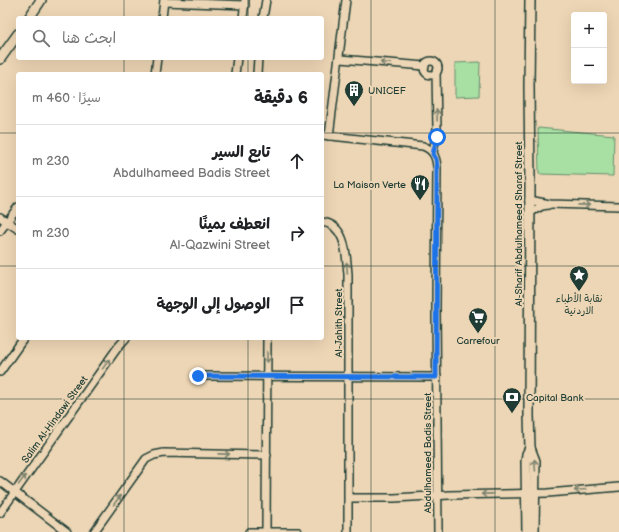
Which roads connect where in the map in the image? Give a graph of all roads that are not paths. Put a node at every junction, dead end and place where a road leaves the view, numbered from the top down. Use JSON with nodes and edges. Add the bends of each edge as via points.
{"nodes":[{"id":1,"x":41,"y":0,"type":"edge"},
{"id":2,"x":266,"y":0,"type":"edge"},
{"id":3,"x":346,"y":0,"type":"edge"},
{"id":4,"x":530,"y":0,"type":"edge"},
{"id":5,"x":164,"y":1,"type":"edge"},
{"id":6,"x":245,"y":2,"type":"edge"},
{"id":7,"x":30,"y":16,"type":"edge"},
{"id":8,"x":162,"y":16,"type":"edge"},
{"id":9,"x":243,"y":16,"type":"edge"},
{"id":10,"x":263,"y":16,"type":"edge"},
{"id":11,"x":16,"y":37,"type":"edge"},
{"id":12,"x":0,"y":59,"type":"edge"},
{"id":13,"x":340,"y":59,"type":"junction"},
{"id":14,"x":157,"y":60,"type":"edge"},
{"id":15,"x":237,"y":60,"type":"edge"},
{"id":16,"x":258,"y":60,"type":"edge"},
{"id":17,"x":155,"y":72,"type":"edge"},
{"id":18,"x":235,"y":72,"type":"edge"},
{"id":19,"x":257,"y":72,"type":"edge"},
{"id":20,"x":326,"y":136,"type":"edge"},
{"id":21,"x":433,"y":154,"type":"junction"},
{"id":22,"x":530,"y":200,"type":"junction"},
{"id":23,"x":550,"y":204,"type":"junction"},
{"id":24,"x":619,"y":206,"type":"edge"},
{"id":25,"x":16,"y":210,"type":"edge"},
{"id":26,"x":529,"y":214,"type":"junction"},
{"id":27,"x":0,"y":217,"type":"edge"},
{"id":28,"x":7,"y":221,"type":"junction"},
{"id":29,"x":324,"y":222,"type":"edge"},
{"id":30,"x":16,"y":228,"type":"edge"},
{"id":31,"x":0,"y":231,"type":"edge"},
{"id":32,"x":23,"y":340,"type":"edge"},
{"id":33,"x":124,"y":340,"type":"edge"},
{"id":34,"x":267,"y":340,"type":"edge"},
{"id":35,"x":0,"y":372,"type":"edge"},
{"id":36,"x":198,"y":376,"type":"dead end"},
{"id":37,"x":267,"y":376,"type":"junction"},
{"id":38,"x":348,"y":377,"type":"junction"},
{"id":39,"x":436,"y":377,"type":"junction"},
{"id":40,"x":267,"y":455,"type":"junction"},
{"id":41,"x":0,"y":481,"type":"edge"},
{"id":42,"x":619,"y":487,"type":"edge"},
{"id":43,"x":14,"y":492,"type":"junction"},
{"id":44,"x":531,"y":493,"type":"junction"},
{"id":45,"x":438,"y":496,"type":"junction"},
{"id":46,"x":349,"y":498,"type":"junction"},
{"id":47,"x":0,"y":513,"type":"edge"},
{"id":48,"x":67,"y":532,"type":"edge"},
{"id":49,"x":94,"y":532,"type":"edge"},
{"id":50,"x":249,"y":532,"type":"edge"},
{"id":51,"x":266,"y":532,"type":"edge"},
{"id":52,"x":298,"y":532,"type":"edge"},
{"id":53,"x":348,"y":532,"type":"edge"},
{"id":54,"x":438,"y":532,"type":"edge"},
{"id":55,"x":527,"y":532,"type":"edge"},
{"id":56,"x":534,"y":532,"type":"edge"}],
"edges":[{"from":1,"to":7,"type":"street"},
{"from":2,"to":10,"type":"street"},
{"from":3,"to":13,"type":"street"},
{"from":4,"to":22,"type":"street","name":"Al-Sharif Abdulhameed Sharaf Street"},
{"from":5,"to":6,"type":"street"},
{"from":5,"to":8,"type":"street"},
{"from":6,"to":9,"type":"street"},
{"from":11,"to":12,"type":"street"},
{"from":13,"to":20,"type":"street"},
{"from":21,"to":13,"type":"street","one_way":true,"via":[[437,129],[436,72],[427,72],[425,66]]},
{"from":14,"to":17,"type":"street"},
{"from":15,"to":18,"type":"street"},
{"from":16,"to":19,"type":"street"},
{"from":20,"to":21,"type":"street","via":[[423,146],[430,149]]},
{"from":21,"to":39,"type":"street","name":"Abdulhameed Badis Street","via":[[437,167]]},
{"from":22,"to":23,"type":"street"},
{"from":22,"to":26,"type":"street","name":"Al-Sharif Abdulhameed Sharaf Street"},
{"from":23,"to":24,"type":"street","one_way":true},
{"from":23,"to":26,"type":"street"},
{"from":25,"to":28,"type":"street"},
{"from":26,"to":44,"type":"street","name":"Al-Sharif Abdulhameed Sharaf Street","via":[[530,448],[526,458]]},
{"from":27,"to":28,"type":"street"},
{"from":28,"to":30,"type":"street"},
{"from":28,"to":31,"type":"street"},
{"from":38,"to":29,"type":"street","name":"Al-Jahith Street","one_way":true,"via":[[348,274],[344,244],[338,231]]},
{"from":32,"to":35,"type":"street"},
{"from":43,"to":33,"type":"street","name":"Salim Al-Hindawi Street","one_way":true},
{"from":34,"to":37,"type":"street","one_way":true},
{"from":36,"to":37,"type":"street"},
{"from":37,"to":38,"type":"street"},
{"from":37,"to":40,"type":"street"},
{"from":38,"to":39,"type":"street"},
{"from":38,"to":46,"type":"street","name":"Al-Jahith Street"},
{"from":39,"to":45,"type":"street","name":"Abdulhameed Badis Street"},
{"from":49,"to":40,"type":"street","one_way":true,"via":[[146,459],[154,455]]},
{"from":40,"to":51,"type":"street"},
{"from":41,"to":43,"type":"street"},
{"from":42,"to":44,"type":"street","one_way":true},
{"from":43,"to":47,"type":"street","name":"Salim Al-Hindawi Street"},
{"from":43,"to":48,"type":"street"},
{"from":44,"to":45,"type":"street","one_way":true},
{"from":44,"to":55,"type":"street","name":"Al-Sharif Abdulhameed Sharaf Street"},
{"from":44,"to":56,"type":"street","name":"Al-Sharif Abdulhameed Sharaf Street"},
{"from":45,"to":46,"type":"street"},
{"from":45,"to":54,"type":"street","name":"Abdulhameed Badis Street"},
{"from":46,"to":53,"type":"street","name":"Al-Jahith Street"},
{"from":50,"to":51,"type":"street"},
{"from":51,"to":52,"type":"street"}]}
